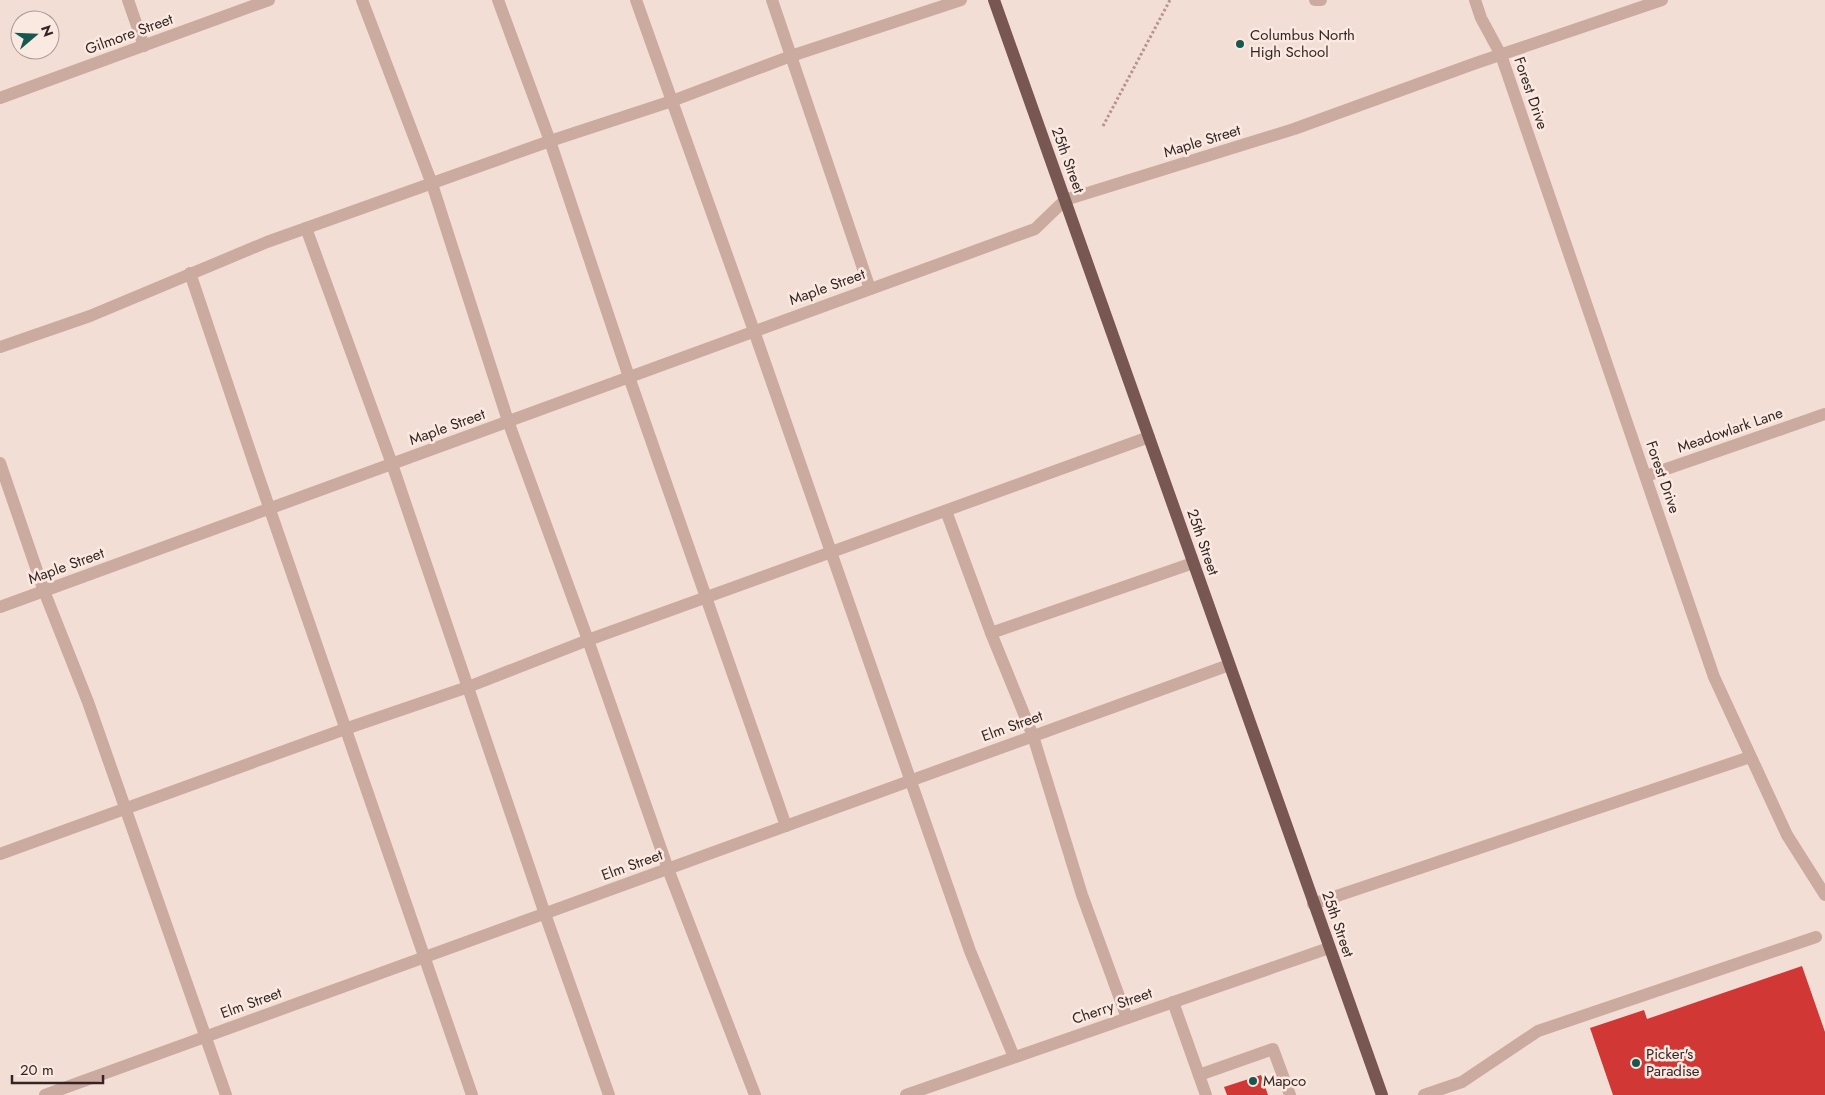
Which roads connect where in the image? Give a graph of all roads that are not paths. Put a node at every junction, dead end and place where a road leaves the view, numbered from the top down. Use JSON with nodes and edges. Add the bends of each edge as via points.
{"nodes":[{"id":1,"x":128,"y":0,"type":"edge"},
{"id":2,"x":269,"y":0,"type":"edge"},
{"id":3,"x":362,"y":0,"type":"edge"},
{"id":4,"x":498,"y":0,"type":"edge"},
{"id":5,"x":636,"y":0,"type":"edge"},
{"id":6,"x":772,"y":0,"type":"edge"},
{"id":7,"x":961,"y":0,"type":"edge"},
{"id":8,"x":994,"y":0,"type":"edge"},
{"id":9,"x":1315,"y":0,"type":"edge"},
{"id":10,"x":1321,"y":0,"type":"edge"},
{"id":11,"x":1475,"y":0,"type":"edge"},
{"id":12,"x":1662,"y":0,"type":"edge"},
{"id":13,"x":144,"y":46,"type":"junction"},
{"id":14,"x":1501,"y":55,"type":"junction"},
{"id":15,"x":791,"y":56,"type":"junction"},
{"id":16,"x":0,"y":98,"type":"edge"},
{"id":17,"x":672,"y":101,"type":"junction"},
{"id":18,"x":550,"y":141,"type":"junction"},
{"id":19,"x":432,"y":184,"type":"junction"},
{"id":20,"x":1065,"y":200,"type":"junction"},
{"id":21,"x":306,"y":228,"type":"junction"},
{"id":22,"x":190,"y":274,"type":"junction"},
{"id":23,"x":870,"y":289,"type":"junction"},
{"id":24,"x":754,"y":332,"type":"junction"},
{"id":25,"x":0,"y":347,"type":"edge"},
{"id":26,"x":630,"y":377,"type":"junction"},
{"id":27,"x":1825,"y":414,"type":"edge"},
{"id":28,"x":508,"y":422,"type":"junction"},
{"id":29,"x":1149,"y":437,"type":"junction"},
{"id":30,"x":0,"y":463,"type":"edge"},
{"id":31,"x":392,"y":464,"type":"junction"},
{"id":32,"x":1646,"y":476,"type":"junction"},
{"id":33,"x":269,"y":509,"type":"junction"},
{"id":34,"x":946,"y":511,"type":"junction"},
{"id":35,"x":831,"y":553,"type":"junction"},
{"id":36,"x":1194,"y":563,"type":"junction"},
{"id":37,"x":44,"y":591,"type":"junction"},
{"id":38,"x":706,"y":598,"type":"junction"},
{"id":39,"x":0,"y":607,"type":"edge"},
{"id":40,"x":991,"y":633,"type":"junction"},
{"id":41,"x":588,"y":640,"type":"junction"},
{"id":42,"x":1230,"y":665,"type":"junction"},
{"id":43,"x":468,"y":686,"type":"junction"},
{"id":44,"x":345,"y":729,"type":"junction"},
{"id":45,"x":1033,"y":736,"type":"junction"},
{"id":46,"x":1750,"y":757,"type":"junction"},
{"id":47,"x":910,"y":780,"type":"junction"},
{"id":48,"x":125,"y":809,"type":"junction"},
{"id":49,"x":786,"y":826,"type":"junction"},
{"id":50,"x":0,"y":854,"type":"edge"},
{"id":51,"x":668,"y":869,"type":"junction"},
{"id":52,"x":1825,"y":895,"type":"edge"},
{"id":53,"x":1313,"y":904,"type":"junction"},
{"id":54,"x":545,"y":914,"type":"junction"},
{"id":55,"x":1816,"y":937,"type":"dead end"},
{"id":56,"x":1329,"y":948,"type":"junction"},
{"id":57,"x":424,"y":957,"type":"junction"},
{"id":58,"x":1174,"y":1002,"type":"junction"},
{"id":59,"x":1127,"y":1018,"type":"junction"},
{"id":60,"x":205,"y":1037,"type":"junction"},
{"id":61,"x":1014,"y":1057,"type":"junction"},
{"id":62,"x":1199,"y":1075,"type":"junction"},
{"id":63,"x":942,"y":1089,"type":"edge"},
{"id":64,"x":45,"y":1095,"type":"edge"},
{"id":65,"x":226,"y":1095,"type":"edge"},
{"id":66,"x":472,"y":1095,"type":"edge"},
{"id":67,"x":608,"y":1095,"type":"edge"},
{"id":68,"x":755,"y":1095,"type":"edge"},
{"id":69,"x":906,"y":1095,"type":"edge"},
{"id":70,"x":1206,"y":1095,"type":"edge"},
{"id":71,"x":1290,"y":1095,"type":"edge"},
{"id":72,"x":1382,"y":1095,"type":"edge"},
{"id":73,"x":1424,"y":1095,"type":"edge"}],
"edges":[{"from":1,"to":13,"type":"street"},
{"from":2,"to":13,"type":"street","name":"Gilmore Street"},
{"from":3,"to":19,"type":"street"},
{"from":4,"to":18,"type":"street"},
{"from":5,"to":17,"type":"street"},
{"from":6,"to":15,"type":"street"},
{"from":7,"to":15,"type":"street"},
{"from":8,"to":20,"type":"main road","name":"25th Street"},
{"from":9,"to":10,"type":"street"},
{"from":11,"to":14,"type":"street","name":"Forest Drive"},
{"from":12,"to":14,"type":"street","name":"Maple Street"},
{"from":13,"to":16,"type":"street","name":"Gilmore Street"},
{"from":14,"to":20,"type":"street","name":"Maple Street","via":[[1294,129]]},
{"from":14,"to":32,"type":"street","name":"Forest Drive"},
{"from":15,"to":17,"type":"street"},
{"from":15,"to":23,"type":"street"},
{"from":17,"to":18,"type":"street"},
{"from":17,"to":24,"type":"street"},
{"from":18,"to":19,"type":"street"},
{"from":18,"to":26,"type":"street"},
{"from":19,"to":21,"type":"street"},
{"from":19,"to":28,"type":"street"},
{"from":20,"to":23,"type":"street","name":"Maple Street","via":[[1035,229]]},
{"from":20,"to":29,"type":"main road","name":"25th Street"},
{"from":21,"to":22,"type":"street"},
{"from":21,"to":31,"type":"street"},
{"from":22,"to":25,"type":"street","via":[[90,316]]},
{"from":22,"to":33,"type":"street"},
{"from":23,"to":24,"type":"street","name":"Maple Street"},
{"from":24,"to":26,"type":"street","name":"Maple Street"},
{"from":24,"to":35,"type":"street"},
{"from":26,"to":28,"type":"street","name":"Maple Street"},
{"from":26,"to":38,"type":"street"},
{"from":27,"to":32,"type":"street","name":"Meadowlark Lane"},
{"from":28,"to":31,"type":"street","name":"Maple Street"},
{"from":28,"to":41,"type":"street"},
{"from":29,"to":34,"type":"street"},
{"from":29,"to":36,"type":"main road","name":"25th Street"},
{"from":30,"to":37,"type":"street"},
{"from":31,"to":33,"type":"street","name":"Maple Street"},
{"from":31,"to":43,"type":"street"},
{"from":32,"to":46,"type":"street","name":"Forest Drive","via":[[1714,677]]},
{"from":33,"to":37,"type":"street","name":"Maple Street"},
{"from":33,"to":44,"type":"street"},
{"from":34,"to":35,"type":"street"},
{"from":34,"to":40,"type":"street"},
{"from":35,"to":38,"type":"street"},
{"from":35,"to":47,"type":"street"},
{"from":36,"to":40,"type":"street"},
{"from":36,"to":42,"type":"main road","name":"25th Street"},
{"from":37,"to":39,"type":"street","name":"Maple Street"},
{"from":37,"to":48,"type":"street","via":[[88,702]]},
{"from":38,"to":41,"type":"street"},
{"from":38,"to":49,"type":"street"},
{"from":40,"to":45,"type":"street"},
{"from":41,"to":43,"type":"street"},
{"from":41,"to":51,"type":"street"},
{"from":42,"to":45,"type":"street","name":"Elm Street"},
{"from":42,"to":53,"type":"main road","name":"25th Street"},
{"from":43,"to":44,"type":"street"},
{"from":43,"to":54,"type":"street"},
{"from":44,"to":48,"type":"street"},
{"from":44,"to":57,"type":"street"},
{"from":45,"to":47,"type":"street","name":"Elm Street"},
{"from":45,"to":59,"type":"street","via":[[1082,895]]},
{"from":46,"to":52,"type":"street","name":"Forest Drive","via":[[1787,835]]},
{"from":46,"to":53,"type":"street"},
{"from":47,"to":49,"type":"street","name":"Elm Street"},
{"from":47,"to":61,"type":"street","via":[[970,951]]},
{"from":48,"to":50,"type":"street"},
{"from":48,"to":60,"type":"street"},
{"from":49,"to":51,"type":"street","name":"Elm Street"},
{"from":51,"to":54,"type":"street","name":"Elm Street"},
{"from":51,"to":68,"type":"street"},
{"from":53,"to":56,"type":"main road","name":"25th Street"},
{"from":54,"to":57,"type":"street","name":"Elm Street"},
{"from":54,"to":67,"type":"street"},
{"from":55,"to":73,"type":"street","via":[[1538,1031],[1462,1082]]},
{"from":56,"to":58,"type":"street","name":"Cherry Street"},
{"from":56,"to":72,"type":"main road","name":"25th Street"},
{"from":57,"to":60,"type":"street","name":"Elm Street"},
{"from":57,"to":66,"type":"street"},
{"from":58,"to":59,"type":"street","name":"Cherry Street"},
{"from":58,"to":62,"type":"street"},
{"from":59,"to":61,"type":"street","name":"Cherry Street"},
{"from":60,"to":64,"type":"street","name":"Elm Street"},
{"from":60,"to":65,"type":"street"},
{"from":61,"to":63,"type":"street","name":"Cherry Street"},
{"from":62,"to":70,"type":"street"},
{"from":62,"to":71,"type":"street","via":[[1273,1048]]},
{"from":63,"to":69,"type":"street","name":"Cherry Street"}]}
